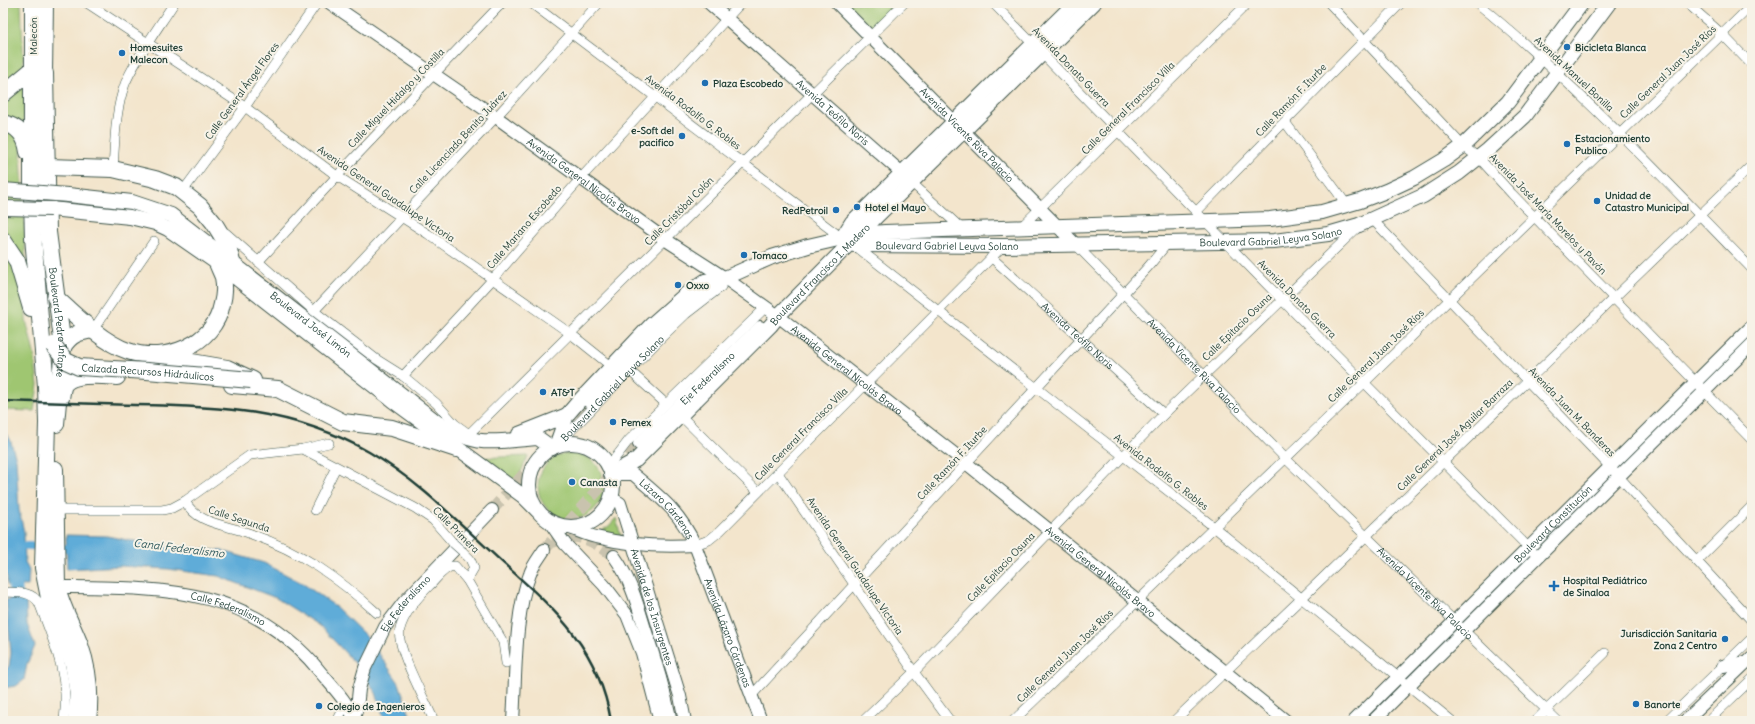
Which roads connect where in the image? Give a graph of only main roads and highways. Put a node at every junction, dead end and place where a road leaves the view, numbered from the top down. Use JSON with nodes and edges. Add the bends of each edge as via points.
{"nodes":[{"id":1,"x":32,"y":3,"type":"edge"},
{"id":2,"x":46,"y":3,"type":"edge"},
{"id":3,"x":330,"y":3,"type":"edge"},
{"id":4,"x":709,"y":3,"type":"edge"},
{"id":5,"x":837,"y":3,"type":"edge"},
{"id":6,"x":1075,"y":3,"type":"edge"},
{"id":7,"x":1094,"y":3,"type":"edge"},
{"id":8,"x":1582,"y":3,"type":"edge"},
{"id":9,"x":1609,"y":3,"type":"edge"},
{"id":10,"x":1038,"y":49,"type":"junction"},
{"id":11,"x":35,"y":72,"type":"junction"},
{"id":12,"x":3,"y":94,"type":"edge"},
{"id":13,"x":3,"y":122,"type":"edge"},
{"id":14,"x":959,"y":126,"type":"junction"},
{"id":15,"x":48,"y":167,"type":"junction"},
{"id":16,"x":907,"y":178,"type":"junction"},
{"id":17,"x":3,"y":190,"type":"edge"},
{"id":18,"x":3,"y":208,"type":"edge"},
{"id":19,"x":34,"y":210,"type":"junction"},
{"id":20,"x":1056,"y":225,"type":"junction"},
{"id":21,"x":3,"y":240,"type":"edge"},
{"id":22,"x":851,"y":240,"type":"junction"},
{"id":23,"x":1076,"y":245,"type":"junction"},
{"id":24,"x":225,"y":263,"type":"junction"},
{"id":25,"x":725,"y":278,"type":"junction"},
{"id":26,"x":55,"y":297,"type":"junction"},
{"id":27,"x":778,"y":316,"type":"junction"},
{"id":28,"x":1752,"y":326,"type":"edge"},
{"id":29,"x":94,"y":330,"type":"junction"},
{"id":30,"x":198,"y":341,"type":"junction"},
{"id":31,"x":1752,"y":344,"type":"edge"},
{"id":32,"x":53,"y":345,"type":"junction"},
{"id":33,"x":155,"y":356,"type":"junction"},
{"id":34,"x":201,"y":363,"type":"junction"},
{"id":35,"x":364,"y":364,"type":"junction"},
{"id":36,"x":255,"y":381,"type":"junction"},
{"id":37,"x":278,"y":390,"type":"junction"},
{"id":38,"x":589,"y":402,"type":"tunnel mouth"},
{"id":39,"x":567,"y":415,"type":"junction"},
{"id":40,"x":455,"y":424,"type":"road end"},
{"id":41,"x":56,"y":441,"type":"junction"},
{"id":42,"x":499,"y":441,"type":"junction"},
{"id":43,"x":639,"y":444,"type":"tunnel mouth"},
{"id":44,"x":554,"y":447,"type":"junction"},
{"id":45,"x":456,"y":449,"type":"junction"},
{"id":46,"x":610,"y":471,"type":"junction"},
{"id":47,"x":611,"y":498,"type":"junction"},
{"id":48,"x":492,"y":510,"type":"tunnel mouth"},
{"id":49,"x":537,"y":510,"type":"junction"},
{"id":50,"x":549,"y":521,"type":"junction"},
{"id":51,"x":567,"y":527,"type":"junction"},
{"id":52,"x":50,"y":528,"type":"junction"},
{"id":53,"x":633,"y":543,"type":"junction"},
{"id":54,"x":695,"y":545,"type":"junction"},
{"id":55,"x":544,"y":550,"type":"tunnel mouth"},
{"id":56,"x":614,"y":556,"type":"tunnel mouth"},
{"id":57,"x":50,"y":569,"type":"junction"},
{"id":58,"x":57,"y":588,"type":"junction"},
{"id":59,"x":1749,"y":659,"type":"edge"},
{"id":60,"x":1723,"y":666,"type":"road end"},
{"id":61,"x":353,"y":713,"type":"edge"},
{"id":62,"x":76,"y":721,"type":"edge"},
{"id":63,"x":88,"y":721,"type":"edge"},
{"id":64,"x":513,"y":721,"type":"edge"},
{"id":65,"x":660,"y":721,"type":"edge"},
{"id":66,"x":671,"y":721,"type":"edge"},
{"id":67,"x":685,"y":721,"type":"edge"},
{"id":68,"x":761,"y":721,"type":"edge"},
{"id":69,"x":1286,"y":721,"type":"edge"},
{"id":70,"x":1354,"y":721,"type":"edge"},
{"id":71,"x":1373,"y":721,"type":"edge"},
{"id":72,"x":1685,"y":721,"type":"edge"}],
"edges":[{"from":1,"to":11,"type":"main road","name":"Malecón"},
{"from":2,"to":11,"type":"main road"},
{"from":3,"to":25,"type":"main road","name":"Avenida General Nicolás Bravo","via":[[496,117],[666,240]]},
{"from":4,"to":16,"type":"main road","name":"Avenida Teófilo Noris"},
{"from":5,"to":14,"type":"main road","name":"Avenida Vicente Riva Palacio"},
{"from":6,"to":10,"type":"main road","name":"Boulevard Francisco I. Madero"},
{"from":7,"to":10,"type":"main road","name":"Boulevard Francisco I. Madero"},
{"from":8,"to":20,"type":"main road","name":"Boulevard Gabriel Leyva Solano","via":[[1508,102],[1463,146],[1414,178],[1386,192],[1322,212],[1270,219],[1201,216]]},
{"from":9,"to":23,"type":"main road","name":"Boulevard Gabriel Leyva Solano","via":[[1525,116],[1459,173],[1423,196],[1373,220],[1302,238]]},
{"from":10,"to":14,"type":"main road","name":"Boulevard Francisco I. Madero"},
{"from":11,"to":12,"type":"highway"},
{"from":11,"to":15,"type":"highway","name":"Boulevard Pedro Infante"},
{"from":11,"to":19,"type":"highway"},
{"from":13,"to":19,"type":"highway","via":[[21,132],[27,144]]},
{"from":14,"to":16,"type":"main road","name":"Boulevard Francisco I. Madero"},
{"from":14,"to":20,"type":"main road","name":"Avenida Vicente Riva Palacio"},
{"from":15,"to":24,"type":"highway","via":[[113,169],[155,178],[184,192],[214,223],[228,246]]},
{"from":15,"to":26,"type":"highway","name":"Boulevard Pedro Infante","via":[[48,232]]},
{"from":16,"to":22,"type":"main road","name":"Boulevard Francisco I. Madero"},
{"from":17,"to":24,"type":"main road","name":"Boulevard José Limón","bridge":true,"via":[[125,201],[156,209],[187,226]]},
{"from":18,"to":24,"type":"main road","name":"Boulevard José Limón","bridge":true,"via":[[84,212],[130,217],[156,223]]},
{"from":19,"to":32,"type":"highway","via":[[39,227],[49,329]]},
{"from":20,"to":22,"type":"main road","name":"Boulevard Gabriel Leyva Solano","via":[[962,229]]},
{"from":20,"to":23,"type":"main road","name":"Avenida Vicente Riva Palacio"},
{"from":21,"to":32,"type":"highway","via":[[13,254]]},
{"from":22,"to":23,"type":"main road","name":"Boulevard Gabriel Leyva Solano","via":[[1003,246]]},
{"from":22,"to":25,"type":"main road","name":"Boulevard Gabriel Leyva Solano","via":[[808,246],[772,257]]},
{"from":22,"to":27,"type":"main road","name":"Boulevard Francisco I. Madero"},
{"from":24,"to":30,"type":"highway","via":[[221,312],[215,324]]},
{"from":24,"to":35,"type":"main road","name":"Boulevard José Limón"},
{"from":24,"to":45,"type":"main road","name":"Boulevard José Limón","via":[[324,348]]},
{"from":25,"to":27,"type":"main road","name":"Avenida General Nicolás Bravo"},
{"from":25,"to":38,"type":"main road","via":[[677,312]]},
{"from":25,"to":39,"type":"main road","name":"Boulevard Gabriel Leyva Solano","via":[[705,281],[686,294],[651,325]]},
{"from":26,"to":29,"type":"highway"},
{"from":26,"to":32,"type":"highway","name":"Boulevard Pedro Infante","via":[[62,326]]},
{"from":27,"to":43,"type":"main road","name":"Eje Federalismo","via":[[765,321]]},
{"from":27,"to":46,"type":"main road","name":"Boulevard Francisco I. Madero","via":[[636,460]]},
{"from":27,"to":69,"type":"main road","name":"Avenida General Nicolás Bravo","via":[[966,463]]},
{"from":28,"to":70,"type":"main road","name":"Boulevard Constitución"},
{"from":29,"to":32,"type":"highway","via":[[76,333],[68,340]]},
{"from":29,"to":33,"type":"highway","via":[[127,350]]},
{"from":30,"to":33,"type":"highway","via":[[187,348]]},
{"from":30,"to":34,"type":"highway","via":[[196,354]]},
{"from":31,"to":71,"type":"main road","name":"Boulevard Constitución"},
{"from":32,"to":36,"type":"highway","name":"Calzada Recursos Hidráulicos","bridge":true,"via":[[66,361],[79,367]]},
{"from":32,"to":41,"type":"highway","name":"Boulevard Pedro Infante","via":[[59,385]]},
{"from":32,"to":52,"type":"highway","name":"Boulevard Pedro Infante","via":[[46,386]]},
{"from":33,"to":34,"type":"highway"},
{"from":34,"to":36,"type":"highway","via":[[234,371]]},
{"from":35,"to":40,"type":"main road","via":[[390,377]]},
{"from":35,"to":42,"type":"main road","name":"Boulevard José Limón","via":[[452,432],[471,440]]},
{"from":36,"to":37,"type":"highway","name":"Calzada Recursos Hidráulicos"},
{"from":37,"to":41,"type":"highway","name":"Calzada Recursos Hidráulicos","via":[[103,376],[72,379],[63,389]]},
{"from":37,"to":45,"type":"highway","name":"Calzada Recursos Hidráulicos","via":[[343,422],[392,428]]},
{"from":39,"to":42,"type":"main road"},
{"from":39,"to":44,"type":"main road","name":"Boulevard Gabriel Leyva Solano"},
{"from":41,"to":52,"type":"highway","name":"Boulevard Pedro Infante","via":[[56,510]]},
{"from":42,"to":44,"type":"main road","name":"Boulevard José Limón","via":[[538,438]]},
{"from":44,"to":46,"type":"main road","via":[[571,443],[582,445],[598,453]]},
{"from":44,"to":49,"type":"main road","via":[[542,455],[530,475],[529,487]]},
{"from":45,"to":49,"type":"main road","name":"Boulevard José Limón","via":[[523,496]]},
{"from":46,"to":47,"type":"main road","via":[[613,486]]},
{"from":46,"to":54,"type":"main road","name":"Lázaro Cárdenas","via":[[634,474],[666,502],[682,521]]},
{"from":47,"to":51,"type":"main road","via":[[604,511],[594,520],[581,526]]},
{"from":47,"to":53,"type":"main road","name":"Avenida de los Insurgentes","via":[[620,503]]},
{"from":48,"to":61,"type":"main road","name":"Eje Federalismo","via":[[404,602],[385,627],[365,668]]},
{"from":49,"to":50,"type":"main road"},
{"from":50,"to":51,"type":"main road"},
{"from":50,"to":65,"type":"main road","via":[[565,544],[604,585],[627,615],[642,653]]},
{"from":51,"to":53,"type":"main road","via":[[596,537]]},
{"from":52,"to":57,"type":"highway","name":"Boulevard Pedro Infante"},
{"from":53,"to":54,"type":"main road","via":[[671,547]]},
{"from":53,"to":67,"type":"main road","name":"Avenida de los Insurgentes","via":[[680,696]]},
{"from":54,"to":68,"type":"main road","name":"Avenida Lázaro Cárdenas"},
{"from":55,"to":64,"type":"main road","via":[[532,570],[523,596],[518,631]]},
{"from":56,"to":66,"type":"main road","via":[[624,570],[632,589]]},
{"from":57,"to":58,"type":"highway"},
{"from":57,"to":62,"type":"highway","via":[[51,608],[73,663],[78,694]]},
{"from":58,"to":61,"type":"main road","name":"Calle Federalismo","via":[[168,590],[242,610],[260,619],[300,649]]},
{"from":58,"to":63,"type":"highway","via":[[87,667],[90,702]]},
{"from":59,"to":60,"type":"main road"},
{"from":59,"to":72,"type":"main road"}]}
